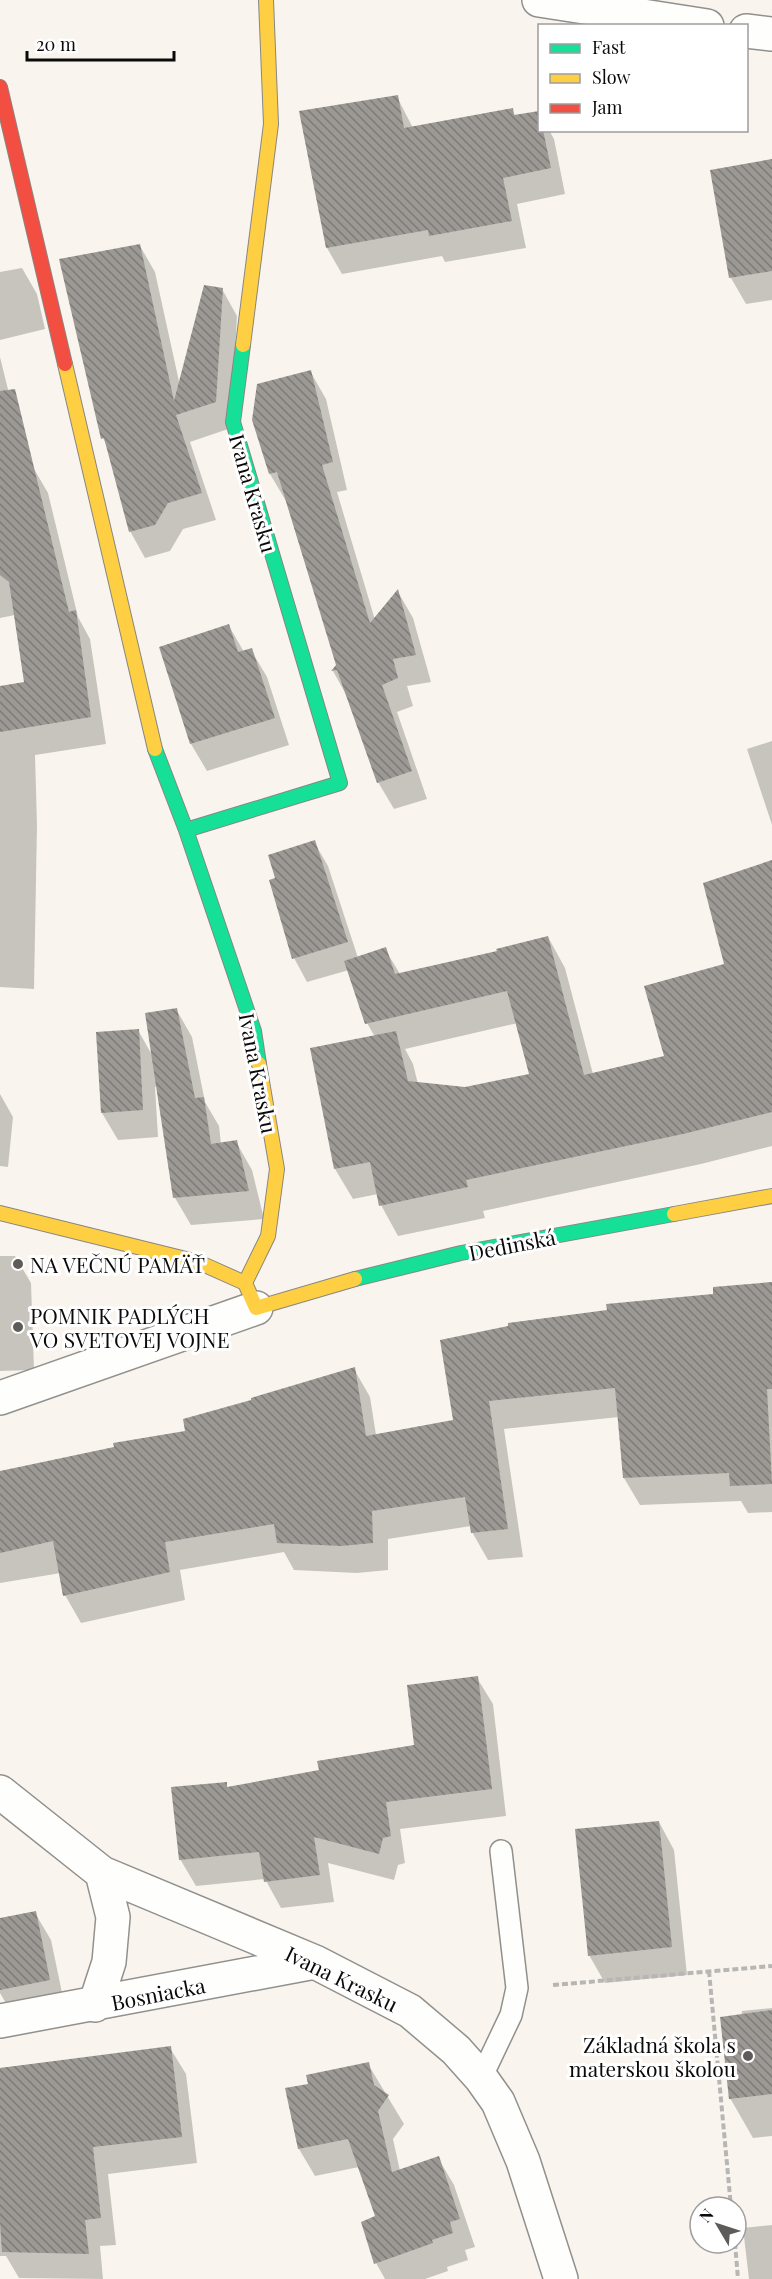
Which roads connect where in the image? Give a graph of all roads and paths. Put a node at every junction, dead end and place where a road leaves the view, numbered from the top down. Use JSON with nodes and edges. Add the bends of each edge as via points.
{"nodes":[{"id":1,"x":266,"y":0,"type":"edge"},
{"id":2,"x":539,"y":0,"type":"edge"},
{"id":3,"x":694,"y":24,"type":"edge"},
{"id":4,"x":748,"y":31,"type":"edge"},
{"id":5,"x":772,"y":33,"type":"edge"},
{"id":6,"x":0,"y":87,"type":"edge"},
{"id":7,"x":186,"y":830,"type":"junction"},
{"id":8,"x":772,"y":1196,"type":"edge"},
{"id":9,"x":0,"y":1213,"type":"edge"},
{"id":10,"x":250,"y":1296,"type":"junction"},
{"id":11,"x":0,"y":1398,"type":"edge"},
{"id":12,"x":0,"y":1792,"type":"edge"},
{"id":13,"x":501,"y":1851,"type":"dead end"},
{"id":14,"x":102,"y":1873,"type":"junction"},
{"id":15,"x":315,"y":1962,"type":"junction"},
{"id":16,"x":772,"y":1966,"type":"edge"},
{"id":17,"x":709,"y":1971,"type":"junction"},
{"id":18,"x":517,"y":1988,"type":"junction"},
{"id":19,"x":95,"y":2005,"type":"junction"},
{"id":20,"x":0,"y":2021,"type":"edge"},
{"id":21,"x":481,"y":2078,"type":"junction"},
{"id":22,"x":730,"y":2195,"type":"edge"},
{"id":23,"x":736,"y":2255,"type":"edge"},
{"id":24,"x":561,"y":2279,"type":"edge"},
{"id":25,"x":738,"y":2279,"type":"edge"}],
"edges":[{"from":1,"to":7,"type":"street","name":"Ivana Krasku","via":[[271,124],[233,422],[340,783]]},
{"from":2,"to":3,"type":"street"},
{"from":4,"to":5,"type":"street"},
{"from":6,"to":7,"type":"street","name":"Ivana Krasku","via":[[153,744]]},
{"from":7,"to":10,"type":"street","name":"Ivana Krasku","via":[[254,1031],[277,1169],[268,1236]]},
{"from":8,"to":10,"type":"street","name":"Dedinská"},
{"from":9,"to":10,"type":"street","via":[[198,1262]]},
{"from":10,"to":11,"type":"street","name":"Dedinská"},
{"from":12,"to":14,"type":"street","name":"Ivana Krasku"},
{"from":13,"to":18,"type":"lane"},
{"from":14,"to":15,"type":"street","name":"Ivana Krasku"},
{"from":14,"to":19,"type":"street","via":[[113,1917],[109,1962]]},
{"from":15,"to":19,"type":"street","name":"Bosniacka"},
{"from":15,"to":21,"type":"street","name":"Ivana Krasku","via":[[410,2011],[456,2050]]},
{"from":16,"to":17,"type":"path"},
{"from":17,"to":18,"type":"path"},
{"from":17,"to":22,"type":"path"},
{"from":18,"to":21,"type":"lane","via":[[511,2015]]},
{"from":19,"to":20,"type":"street","name":"Bosniacka"},
{"from":21,"to":24,"type":"street","name":"Ivana Krasku","via":[[498,2102],[524,2160]]},
{"from":23,"to":25,"type":"path"}]}
